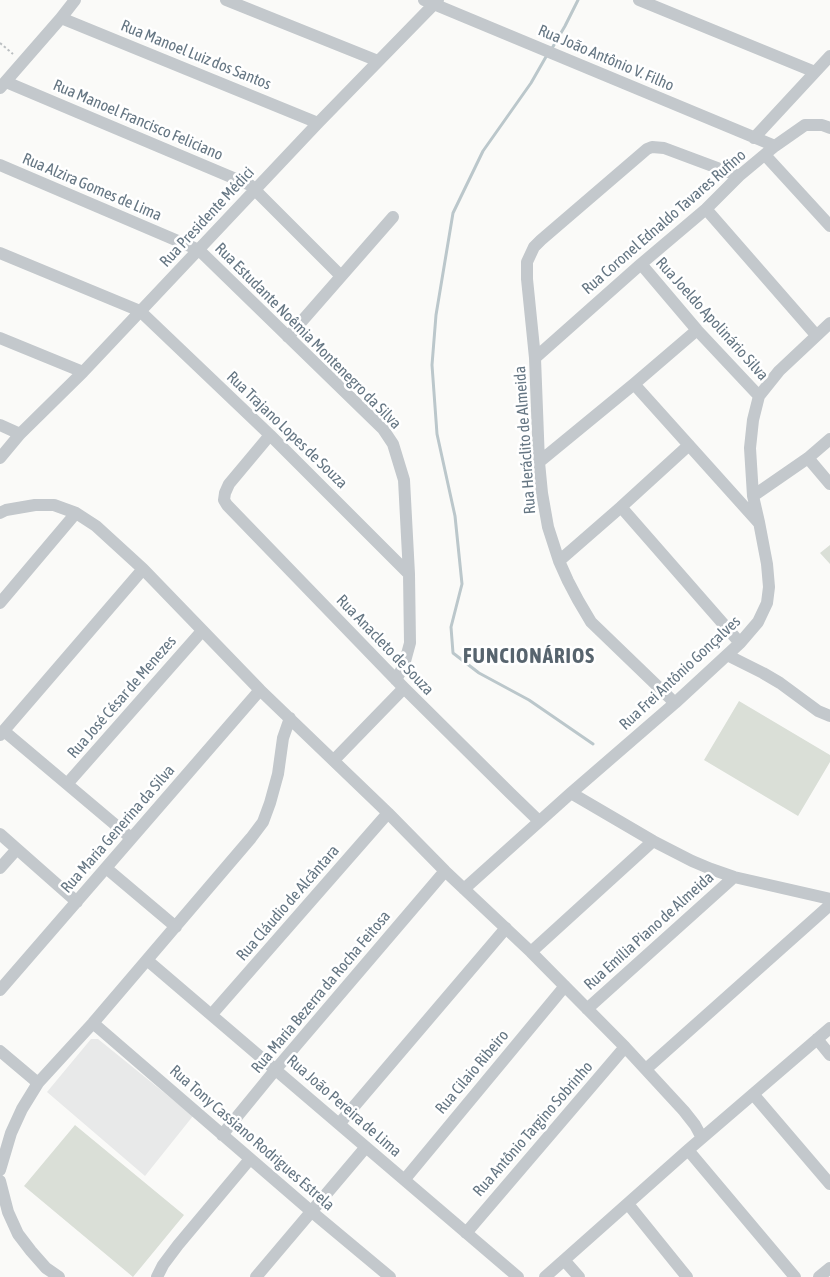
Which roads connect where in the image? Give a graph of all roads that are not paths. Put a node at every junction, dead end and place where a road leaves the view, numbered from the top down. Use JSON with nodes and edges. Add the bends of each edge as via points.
{"nodes":[{"id":1,"x":75,"y":0,"type":"edge"},
{"id":2,"x":226,"y":0,"type":"edge"},
{"id":3,"x":639,"y":0,"type":"edge"},
{"id":4,"x":432,"y":1,"type":"edge"},
{"id":5,"x":61,"y":18,"type":"junction"},
{"id":6,"x":830,"y":56,"type":"edge"},
{"id":7,"x":378,"y":61,"type":"junction"},
{"id":8,"x":815,"y":72,"type":"junction"},
{"id":9,"x":3,"y":85,"type":"edge"},
{"id":10,"x":318,"y":123,"type":"junction"},
{"id":11,"x":826,"y":126,"type":"edge"},
{"id":12,"x":754,"y":138,"type":"junction"},
{"id":13,"x":770,"y":150,"type":"junction"},
{"id":14,"x":0,"y":165,"type":"edge"},
{"id":15,"x":739,"y":176,"type":"junction"},
{"id":16,"x":255,"y":189,"type":"junction"},
{"id":17,"x":706,"y":209,"type":"junction"},
{"id":18,"x":393,"y":217,"type":"dead end"},
{"id":19,"x":830,"y":226,"type":"edge"},
{"id":20,"x":199,"y":250,"type":"junction"},
{"id":21,"x":0,"y":253,"type":"edge"},
{"id":22,"x":641,"y":264,"type":"junction"},
{"id":23,"x":341,"y":276,"type":"junction"},
{"id":24,"x":140,"y":311,"type":"junction"},
{"id":25,"x":830,"y":323,"type":"edge"},
{"id":26,"x":697,"y":330,"type":"junction"},
{"id":27,"x":816,"y":335,"type":"junction"},
{"id":28,"x":288,"y":337,"type":"junction"},
{"id":29,"x":0,"y":338,"type":"edge"},
{"id":30,"x":535,"y":358,"type":"junction"},
{"id":31,"x":82,"y":372,"type":"junction"},
{"id":32,"x":634,"y":384,"type":"junction"},
{"id":33,"x":759,"y":396,"type":"junction"},
{"id":34,"x":0,"y":425,"type":"edge"},
{"id":35,"x":20,"y":434,"type":"junction"},
{"id":36,"x":270,"y":435,"type":"junction"},
{"id":37,"x":830,"y":439,"type":"edge"},
{"id":38,"x":688,"y":445,"type":"junction"},
{"id":39,"x":0,"y":458,"type":"edge"},
{"id":40,"x":808,"y":458,"type":"junction"},
{"id":41,"x":539,"y":462,"type":"junction"},
{"id":42,"x":830,"y":484,"type":"edge"},
{"id":43,"x":753,"y":496,"type":"junction"},
{"id":44,"x":621,"y":507,"type":"junction"},
{"id":45,"x":0,"y":513,"type":"edge"},
{"id":46,"x":76,"y":513,"type":"junction"},
{"id":47,"x":759,"y":522,"type":"junction"},
{"id":48,"x":559,"y":561,"type":"junction"},
{"id":49,"x":143,"y":569,"type":"junction"},
{"id":50,"x":409,"y":574,"type":"junction"},
{"id":51,"x":0,"y":603,"type":"edge"},
{"id":52,"x":202,"y":631,"type":"junction"},
{"id":53,"x":740,"y":643,"type":"junction"},
{"id":54,"x":727,"y":655,"type":"junction"},
{"id":55,"x":400,"y":684,"type":"junction"},
{"id":56,"x":260,"y":690,"type":"junction"},
{"id":57,"x":675,"y":703,"type":"junction"},
{"id":58,"x":830,"y":716,"type":"edge"},
{"id":59,"x":290,"y":718,"type":"junction"},
{"id":60,"x":2,"y":733,"type":"edge"},
{"id":61,"x":334,"y":760,"type":"junction"},
{"id":62,"x":67,"y":784,"type":"junction"},
{"id":63,"x":571,"y":793,"type":"junction"},
{"id":64,"x":388,"y":813,"type":"junction"},
{"id":65,"x":539,"y":821,"type":"junction"},
{"id":66,"x":0,"y":834,"type":"edge"},
{"id":67,"x":131,"y":838,"type":"junction"},
{"id":68,"x":653,"y":841,"type":"junction"},
{"id":69,"x":17,"y":849,"type":"junction"},
{"id":70,"x":0,"y":868,"type":"edge"},
{"id":71,"x":106,"y":868,"type":"junction"},
{"id":72,"x":445,"y":871,"type":"junction"},
{"id":73,"x":734,"y":877,"type":"junction"},
{"id":74,"x":464,"y":889,"type":"junction"},
{"id":75,"x":830,"y":899,"type":"edge"},
{"id":76,"x":77,"y":902,"type":"junction"},
{"id":77,"x":830,"y":905,"type":"edge"},
{"id":78,"x":176,"y":928,"type":"junction"},
{"id":79,"x":506,"y":928,"type":"junction"},
{"id":80,"x":531,"y":952,"type":"junction"},
{"id":81,"x":147,"y":960,"type":"junction"},
{"id":82,"x":565,"y":986,"type":"junction"},
{"id":83,"x":0,"y":990,"type":"edge"},
{"id":84,"x":587,"y":1009,"type":"junction"},
{"id":85,"x":212,"y":1014,"type":"junction"},
{"id":86,"x":93,"y":1023,"type":"junction"},
{"id":87,"x":830,"y":1028,"type":"edge"},
{"id":88,"x":817,"y":1039,"type":"junction"},
{"id":89,"x":625,"y":1047,"type":"junction"},
{"id":90,"x":0,"y":1051,"type":"edge"},
{"id":91,"x":830,"y":1055,"type":"edge"},
{"id":92,"x":276,"y":1069,"type":"junction"},
{"id":93,"x":646,"y":1069,"type":"junction"},
{"id":94,"x":38,"y":1083,"type":"junction"},
{"id":95,"x":753,"y":1094,"type":"junction"},
{"id":96,"x":339,"y":1124,"type":"junction"},
{"id":97,"x":222,"y":1135,"type":"junction"},
{"id":98,"x":702,"y":1138,"type":"junction"},
{"id":99,"x":366,"y":1147,"type":"junction"},
{"id":100,"x":688,"y":1150,"type":"junction"},
{"id":101,"x":250,"y":1159,"type":"junction"},
{"id":102,"x":0,"y":1165,"type":"edge"},
{"id":103,"x":405,"y":1179,"type":"junction"},
{"id":104,"x":0,"y":1181,"type":"edge"},
{"id":105,"x":830,"y":1184,"type":"edge"},
{"id":106,"x":628,"y":1204,"type":"junction"},
{"id":107,"x":312,"y":1212,"type":"junction"},
{"id":108,"x":466,"y":1232,"type":"junction"},
{"id":109,"x":564,"y":1260,"type":"junction"},
{"id":110,"x":830,"y":1268,"type":"edge"},
{"id":111,"x":59,"y":1277,"type":"edge"},
{"id":112,"x":157,"y":1277,"type":"edge"},
{"id":113,"x":256,"y":1277,"type":"edge"},
{"id":114,"x":390,"y":1277,"type":"edge"},
{"id":115,"x":518,"y":1277,"type":"edge"},
{"id":116,"x":545,"y":1277,"type":"edge"},
{"id":117,"x":579,"y":1277,"type":"edge"},
{"id":118,"x":687,"y":1277,"type":"edge"},
{"id":119,"x":795,"y":1277,"type":"edge"},
{"id":120,"x":819,"y":1277,"type":"edge"}],
"edges":[{"from":1,"to":5,"type":"street"},
{"from":2,"to":7,"type":"street"},
{"from":3,"to":8,"type":"street"},
{"from":4,"to":7,"type":"street","name":"Rua Presidente Médici"},
{"from":4,"to":12,"type":"street","name":"Rua João Antônio V. Filho"},
{"from":5,"to":9,"type":"street"},
{"from":5,"to":10,"type":"street","name":"Rua Manoel Luiz dos Santos"},
{"from":6,"to":8,"type":"street"},
{"from":7,"to":10,"type":"street","name":"Rua Presidente Médici"},
{"from":8,"to":12,"type":"street"},
{"from":9,"to":16,"type":"street","name":"Rua Manoel Francisco Feliciano"},
{"from":10,"to":16,"type":"street","name":"Rua Presidente Médici"},
{"from":11,"to":13,"type":"street","name":"Rua Coronel Ednaldo Tavares Rufino","via":[[804,125]]},
{"from":12,"to":13,"type":"street","name":"Rua João Antônio V. Filho"},
{"from":13,"to":15,"type":"street","name":"Rua Coronel Ednaldo Tavares Rufino"},
{"from":13,"to":19,"type":"street"},
{"from":14,"to":20,"type":"street","name":"Rua Alzira Gomes de Lima"},
{"from":15,"to":17,"type":"street","name":"Rua Coronel Ednaldo Tavares Rufino"},
{"from":15,"to":30,"type":"street","name":"Rua Heráclito de Almeida","via":[[652,146],[541,240],[527,262]]},
{"from":16,"to":20,"type":"street","name":"Rua Presidente Médici"},
{"from":16,"to":23,"type":"street","name":"Rua Manoel Francisco Feliciano"},
{"from":17,"to":22,"type":"street","name":"Rua Coronel Ednaldo Tavares Rufino"},
{"from":17,"to":27,"type":"street"},
{"from":18,"to":23,"type":"street"},
{"from":20,"to":24,"type":"street","name":"Rua Presidente Médici"},
{"from":20,"to":28,"type":"street","name":"Rua Estudante Noêmia Montenegro da Silva"},
{"from":21,"to":24,"type":"street"},
{"from":22,"to":26,"type":"street","name":"Rua Joeldo Apolinário Silva"},
{"from":22,"to":30,"type":"street","name":"Rua Coronel Ednaldo Tavares Rufino"},
{"from":23,"to":28,"type":"street"},
{"from":24,"to":31,"type":"street","name":"Rua Presidente Médici"},
{"from":24,"to":36,"type":"street","name":"Rua Trajano Lopes de Souza"},
{"from":25,"to":27,"type":"street","name":"Rua Frei Antônio Gonçalves"},
{"from":26,"to":32,"type":"street"},
{"from":26,"to":33,"type":"street","name":"Rua Joeldo Apolinário Silva"},
{"from":27,"to":33,"type":"street","name":"Rua Frei Antônio Gonçalves"},
{"from":28,"to":50,"type":"street","name":"Rua Estudante Noêmia Montenegro da Silva","via":[[384,429],[394,444],[404,480]]},
{"from":29,"to":31,"type":"street"},
{"from":30,"to":41,"type":"street","name":"Rua Heráclito de Almeida"},
{"from":31,"to":35,"type":"street","name":"Rua Presidente Médici"},
{"from":32,"to":38,"type":"street"},
{"from":32,"to":41,"type":"street"},
{"from":33,"to":43,"type":"street","name":"Rua Frei Antônio Gonçalves","via":[[750,448]]},
{"from":34,"to":35,"type":"street"},
{"from":35,"to":39,"type":"street","name":"Rua Presidente Médici"},
{"from":36,"to":50,"type":"street","name":"Rua Trajano Lopes de Souza"},
{"from":36,"to":55,"type":"street","name":"Rua Anacleto de Souza","via":[[229,484],[224,500],[230,510]]},
{"from":37,"to":40,"type":"street"},
{"from":38,"to":44,"type":"street"},
{"from":38,"to":47,"type":"street"},
{"from":40,"to":42,"type":"street"},
{"from":40,"to":43,"type":"street"},
{"from":41,"to":48,"type":"street","name":"Rua Heráclito de Almeida","via":[[548,527]]},
{"from":43,"to":47,"type":"street","name":"Rua Frei Antônio Gonçalves"},
{"from":44,"to":48,"type":"street"},
{"from":44,"to":53,"type":"street"},
{"from":45,"to":46,"type":"street","via":[[34,505],[54,505]]},
{"from":46,"to":49,"type":"street","via":[[96,526]]},
{"from":46,"to":51,"type":"street"},
{"from":47,"to":53,"type":"street","name":"Rua Frei Antônio Gonçalves","via":[[767,564],[767,603],[758,622]]},
{"from":48,"to":57,"type":"street","name":"Rua Heráclito de Almeida","via":[[591,622]]},
{"from":49,"to":52,"type":"street"},
{"from":49,"to":60,"type":"street"},
{"from":50,"to":55,"type":"street","name":"Rua Estudante Noêmia Montenegro da Silva","via":[[410,643]]},
{"from":52,"to":56,"type":"street"},
{"from":52,"to":62,"type":"street","name":"Rua José César de Menezes"},
{"from":53,"to":54,"type":"street","name":"Rua Frei Antônio Gonçalves"},
{"from":54,"to":57,"type":"street","name":"Rua Frei Antônio Gonçalves"},
{"from":54,"to":58,"type":"street","via":[[780,683]]},
{"from":55,"to":61,"type":"street","name":"Rua Estudante Noêmia Montenegro da Silva"},
{"from":55,"to":65,"type":"street","name":"Rua Anacleto de Souza"},
{"from":56,"to":59,"type":"street"},
{"from":56,"to":67,"type":"street","name":"Rua Maria Generina da Silva"},
{"from":57,"to":63,"type":"street","name":"Rua Frei Antônio Gonçalves"},
{"from":59,"to":61,"type":"street"},
{"from":59,"to":78,"type":"street","via":[[263,822]]},
{"from":60,"to":62,"type":"street"},
{"from":61,"to":64,"type":"street"},
{"from":62,"to":67,"type":"street"},
{"from":63,"to":65,"type":"street","name":"Rua Frei Antônio Gonçalves"},
{"from":63,"to":68,"type":"street"},
{"from":64,"to":72,"type":"street"},
{"from":64,"to":85,"type":"street","name":"Rua Cláudio de Alcântara"},
{"from":65,"to":74,"type":"street","name":"Rua Frei Antônio Gonçalves"},
{"from":66,"to":69,"type":"street"},
{"from":67,"to":71,"type":"street","name":"Rua Maria Generina da Silva"},
{"from":68,"to":73,"type":"street"},
{"from":68,"to":80,"type":"street"},
{"from":69,"to":70,"type":"street"},
{"from":69,"to":76,"type":"street"},
{"from":71,"to":76,"type":"street","name":"Rua Maria Generina da Silva"},
{"from":71,"to":78,"type":"street"},
{"from":72,"to":74,"type":"street"},
{"from":72,"to":92,"type":"street","name":"Rua Maria Bezerra da Rocha Feitosa"},
{"from":73,"to":75,"type":"street"},
{"from":73,"to":84,"type":"street","name":"Rua Emília Piano de Almeida"},
{"from":74,"to":79,"type":"street"},
{"from":76,"to":83,"type":"street","name":"Rua Maria Generina da Silva"},
{"from":77,"to":93,"type":"street"},
{"from":78,"to":81,"type":"street"},
{"from":79,"to":80,"type":"street"},
{"from":79,"to":96,"type":"street"},
{"from":80,"to":82,"type":"street"},
{"from":81,"to":85,"type":"street","name":"Rua João Pereira de Lima"},
{"from":81,"to":86,"type":"street"},
{"from":82,"to":84,"type":"street"},
{"from":82,"to":103,"type":"street","name":"Rua Cilaio Ribeiro"},
{"from":84,"to":89,"type":"street"},
{"from":85,"to":92,"type":"street","name":"Rua João Pereira de Lima"},
{"from":86,"to":94,"type":"street"},
{"from":86,"to":97,"type":"street","name":"Rua Tony Cassiano Rodrigues Estrela"},
{"from":87,"to":88,"type":"street"},
{"from":88,"to":91,"type":"street"},
{"from":88,"to":95,"type":"street"},
{"from":89,"to":93,"type":"street"},
{"from":89,"to":108,"type":"street","name":"Rua Antônio Targino Sobrinho"},
{"from":90,"to":94,"type":"street"},
{"from":92,"to":96,"type":"street","name":"Rua João Pereira de Lima"},
{"from":92,"to":97,"type":"street","name":"Rua Maria Bezerra da Rocha Feitosa"},
{"from":93,"to":98,"type":"street","via":[[684,1110]]},
{"from":94,"to":102,"type":"street","via":[[22,1109]]},
{"from":95,"to":98,"type":"street"},
{"from":95,"to":105,"type":"street"},
{"from":96,"to":99,"type":"street","name":"Rua João Pereira de Lima"},
{"from":97,"to":101,"type":"street","name":"Rua Tony Cassiano Rodrigues Estrela"},
{"from":98,"to":100,"type":"street"},
{"from":99,"to":103,"type":"street","name":"Rua João Pereira de Lima"},
{"from":99,"to":107,"type":"street"},
{"from":100,"to":106,"type":"street"},
{"from":100,"to":119,"type":"street"},
{"from":101,"to":107,"type":"street","name":"Rua Tony Cassiano Rodrigues Estrela"},
{"from":101,"to":112,"type":"street","via":[[178,1245]]},
{"from":103,"to":108,"type":"street","name":"Rua João Pereira de Lima"},
{"from":104,"to":111,"type":"street","via":[[18,1234],[46,1268]]},
{"from":106,"to":109,"type":"street"},
{"from":106,"to":118,"type":"street"},
{"from":107,"to":113,"type":"street"},
{"from":107,"to":114,"type":"street","name":"Rua Tony Cassiano Rodrigues Estrela"},
{"from":108,"to":115,"type":"street","name":"Rua João Pereira de Lima"},
{"from":109,"to":116,"type":"street"},
{"from":109,"to":117,"type":"street"},
{"from":110,"to":120,"type":"street"}]}
